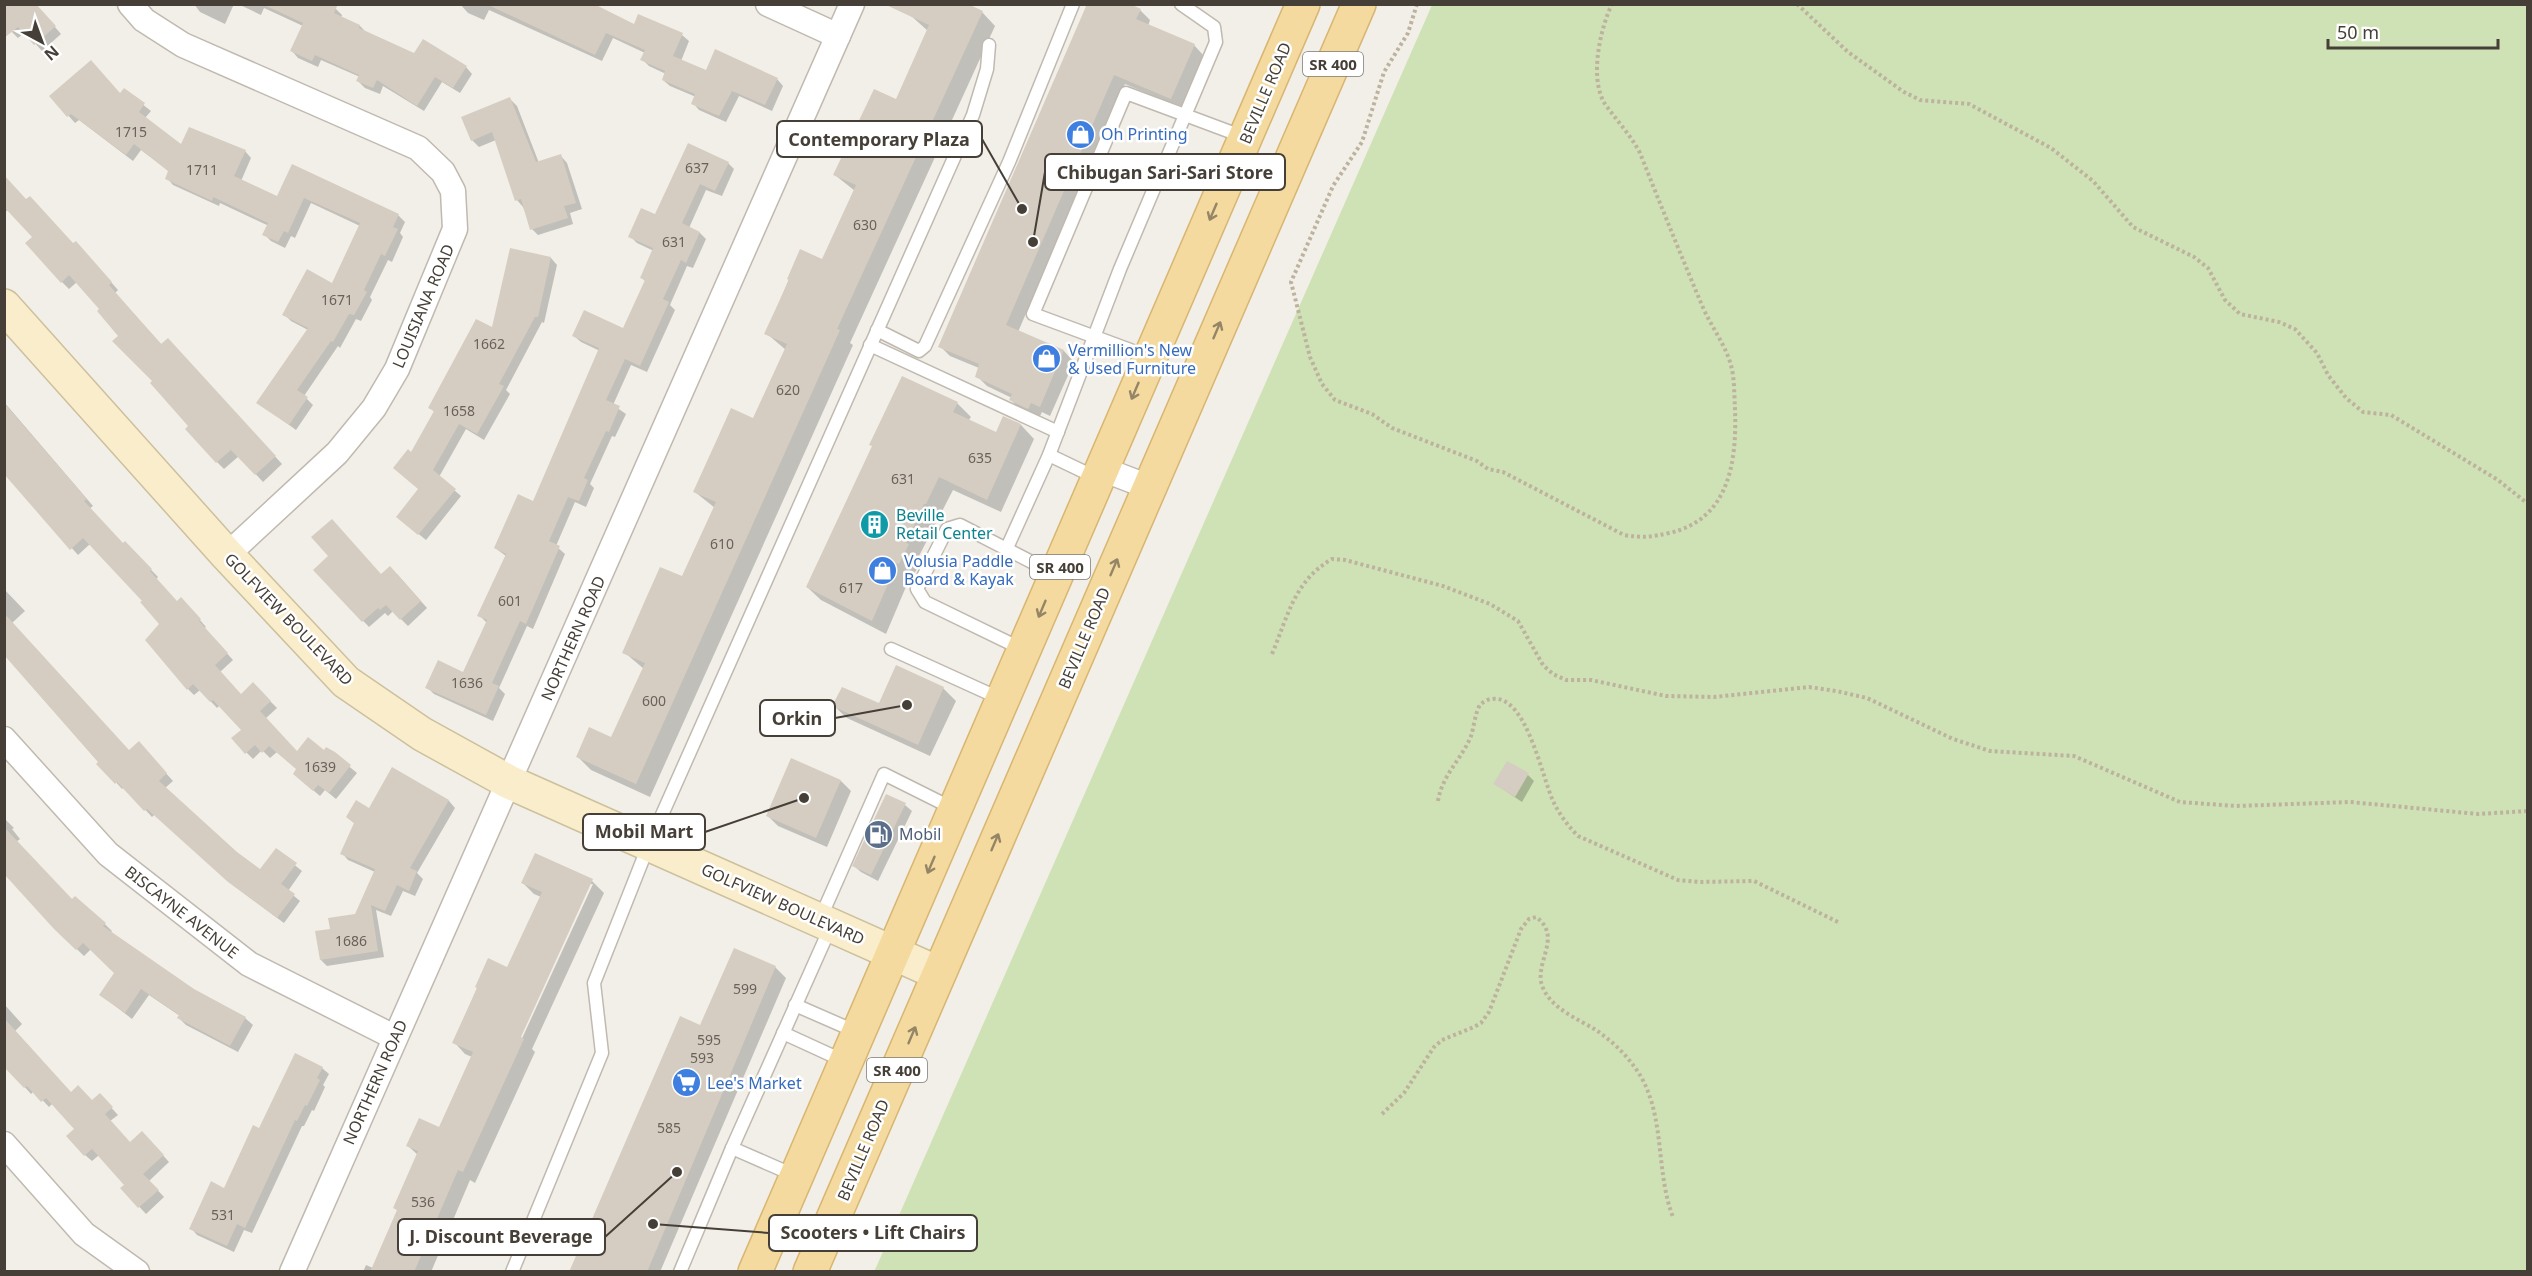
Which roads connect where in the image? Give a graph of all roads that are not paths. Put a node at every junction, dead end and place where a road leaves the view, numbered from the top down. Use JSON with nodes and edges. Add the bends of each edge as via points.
{"nodes":[{"id":1,"x":130,"y":4,"type":"edge"},
{"id":2,"x":768,"y":4,"type":"edge"},
{"id":3,"x":852,"y":4,"type":"edge"},
{"id":4,"x":1073,"y":4,"type":"edge"},
{"id":5,"x":1181,"y":4,"type":"edge"},
{"id":6,"x":1303,"y":4,"type":"edge"},
{"id":7,"x":1352,"y":7,"type":"edge"},
{"id":8,"x":838,"y":36,"type":"junction"},
{"id":9,"x":989,"y":45,"type":"dead end"},
{"id":10,"x":1186,"y":115,"type":"junction"},
{"id":11,"x":1245,"y":138,"type":"junction"},
{"id":12,"x":4,"y":306,"type":"edge"},
{"id":13,"x":877,"y":330,"type":"junction"},
{"id":14,"x":1094,"y":337,"type":"junction"},
{"id":15,"x":870,"y":345,"type":"junction"},
{"id":16,"x":1150,"y":357,"type":"junction"},
{"id":17,"x":1058,"y":432,"type":"junction"},
{"id":18,"x":1049,"y":455,"type":"junction"},
{"id":19,"x":1100,"y":473,"type":"junction"},
{"id":20,"x":1149,"y":487,"type":"junction"},
{"id":21,"x":1006,"y":550,"type":"junction"},
{"id":22,"x":227,"y":555,"type":"junction"},
{"id":23,"x":1056,"y":575,"type":"junction"},
{"id":24,"x":891,"y":649,"type":"dead end"},
{"id":25,"x":1024,"y":650,"type":"junction"},
{"id":26,"x":1002,"y":699,"type":"junction"},
{"id":27,"x":4,"y":739,"type":"edge"},
{"id":28,"x":509,"y":782,"type":"junction"},
{"id":29,"x":955,"y":809,"type":"junction"},
{"id":30,"x":649,"y":844,"type":"junction"},
{"id":31,"x":825,"y":922,"type":"junction"},
{"id":32,"x":893,"y":953,"type":"junction"},
{"id":33,"x":938,"y":973,"type":"junction"},
{"id":34,"x":795,"y":1005,"type":"junction"},
{"id":35,"x":783,"y":1033,"type":"junction"},
{"id":36,"x":394,"y":1037,"type":"junction"},
{"id":37,"x":852,"y":1047,"type":"junction"},
{"id":38,"x":4,"y":1144,"type":"edge"},
{"id":39,"x":732,"y":1148,"type":"junction"},
{"id":40,"x":797,"y":1176,"type":"junction"},
{"id":41,"x":137,"y":1272,"type":"edge"},
{"id":42,"x":292,"y":1272,"type":"edge"},
{"id":43,"x":512,"y":1272,"type":"edge"},
{"id":44,"x":680,"y":1272,"type":"edge"},
{"id":45,"x":755,"y":1272,"type":"edge"},
{"id":46,"x":810,"y":1272,"type":"edge"}],
"edges":[{"from":1,"to":22,"type":"street","name":"LOUISIANA ROAD","via":[[144,20],[183,45],[418,148],[443,172],[453,191],[455,229],[398,369],[374,408],[337,453]]},
{"from":2,"to":8,"type":"street"},
{"from":3,"to":8,"type":"street","name":"NORTHERN ROAD"},
{"from":4,"to":13,"type":"lane","via":[[1009,162],[925,346],[919,351]]},
{"from":5,"to":10,"type":"lane","via":[[1214,27],[1216,42]]},
{"from":6,"to":11,"type":"main road","name":"BEVILLE ROAD","number":"SR 400"},
{"from":20,"to":7,"type":"main road","name":"BEVILLE ROAD","number":"SR 400","one_way":true},
{"from":8,"to":28,"type":"street","name":"NORTHERN ROAD"},
{"from":9,"to":13,"type":"lane","via":[[987,69],[973,115]]},
{"from":10,"to":11,"type":"lane"},
{"from":10,"to":14,"type":"lane"},
{"from":10,"to":14,"type":"lane","via":[[1126,93],[1033,314]]},
{"from":11,"to":16,"type":"main road","name":"BEVILLE ROAD","number":"SR 400","one_way":true},
{"from":12,"to":22,"type":"street","name":"GOLFVIEW BOULEVARD"},
{"from":13,"to":15,"type":"lane"},
{"from":14,"to":16,"type":"lane"},
{"from":14,"to":17,"type":"lane"},
{"from":15,"to":17,"type":"lane"},
{"from":15,"to":30,"type":"lane"},
{"from":16,"to":19,"type":"main road","name":"BEVILLE ROAD","number":"SR 400","one_way":true},
{"from":17,"to":18,"type":"lane"},
{"from":18,"to":19,"type":"lane"},
{"from":18,"to":21,"type":"lane"},
{"from":19,"to":20,"type":"street"},
{"from":19,"to":23,"type":"main road","name":"BEVILLE ROAD","number":"SR 400"},
{"from":33,"to":20,"type":"main road","name":"BEVILLE ROAD","number":"SR 400","one_way":true},
{"from":21,"to":23,"type":"lane"},
{"from":21,"to":25,"type":"lane","via":[[960,525],[948,529],[917,589],[925,602]]},
{"from":22,"to":28,"type":"street","name":"GOLFVIEW BOULEVARD","via":[[346,682],[422,734]]},
{"from":23,"to":25,"type":"main road","name":"BEVILLE ROAD","number":"SR 400","one_way":true},
{"from":24,"to":26,"type":"lane"},
{"from":25,"to":26,"type":"main road","name":"BEVILLE ROAD","number":"SR 400"},
{"from":26,"to":29,"type":"main road","name":"BEVILLE ROAD","number":"SR 400"},
{"from":27,"to":36,"type":"street","name":"BISCAYNE AVENUE","via":[[108,854],[249,964]]},
{"from":28,"to":30,"type":"street","name":"GOLFVIEW BOULEVARD"},
{"from":28,"to":36,"type":"street","name":"NORTHERN ROAD"},
{"from":29,"to":31,"type":"lane","via":[[884,774]]},
{"from":29,"to":32,"type":"main road","name":"BEVILLE ROAD","number":"SR 400","one_way":true},
{"from":30,"to":31,"type":"street","name":"GOLFVIEW BOULEVARD"},
{"from":30,"to":43,"type":"lane","via":[[594,983],[602,1053]]},
{"from":31,"to":32,"type":"street","name":"GOLFVIEW BOULEVARD"},
{"from":31,"to":34,"type":"lane"},
{"from":32,"to":33,"type":"street","name":"GOLFVIEW BOULEVARD"},
{"from":32,"to":37,"type":"main road","name":"BEVILLE ROAD","number":"SR 400"},
{"from":46,"to":33,"type":"main road","name":"BEVILLE ROAD","number":"SR 400","one_way":true},
{"from":34,"to":35,"type":"lane"},
{"from":34,"to":37,"type":"lane"},
{"from":35,"to":37,"type":"lane"},
{"from":35,"to":39,"type":"lane"},
{"from":36,"to":42,"type":"street","name":"NORTHERN ROAD"},
{"from":37,"to":40,"type":"main road","name":"BEVILLE ROAD","number":"SR 400"},
{"from":38,"to":41,"type":"street","via":[[84,1234]]},
{"from":39,"to":40,"type":"lane"},
{"from":39,"to":44,"type":"lane"},
{"from":40,"to":45,"type":"main road","name":"BEVILLE ROAD","number":"SR 400"}]}
